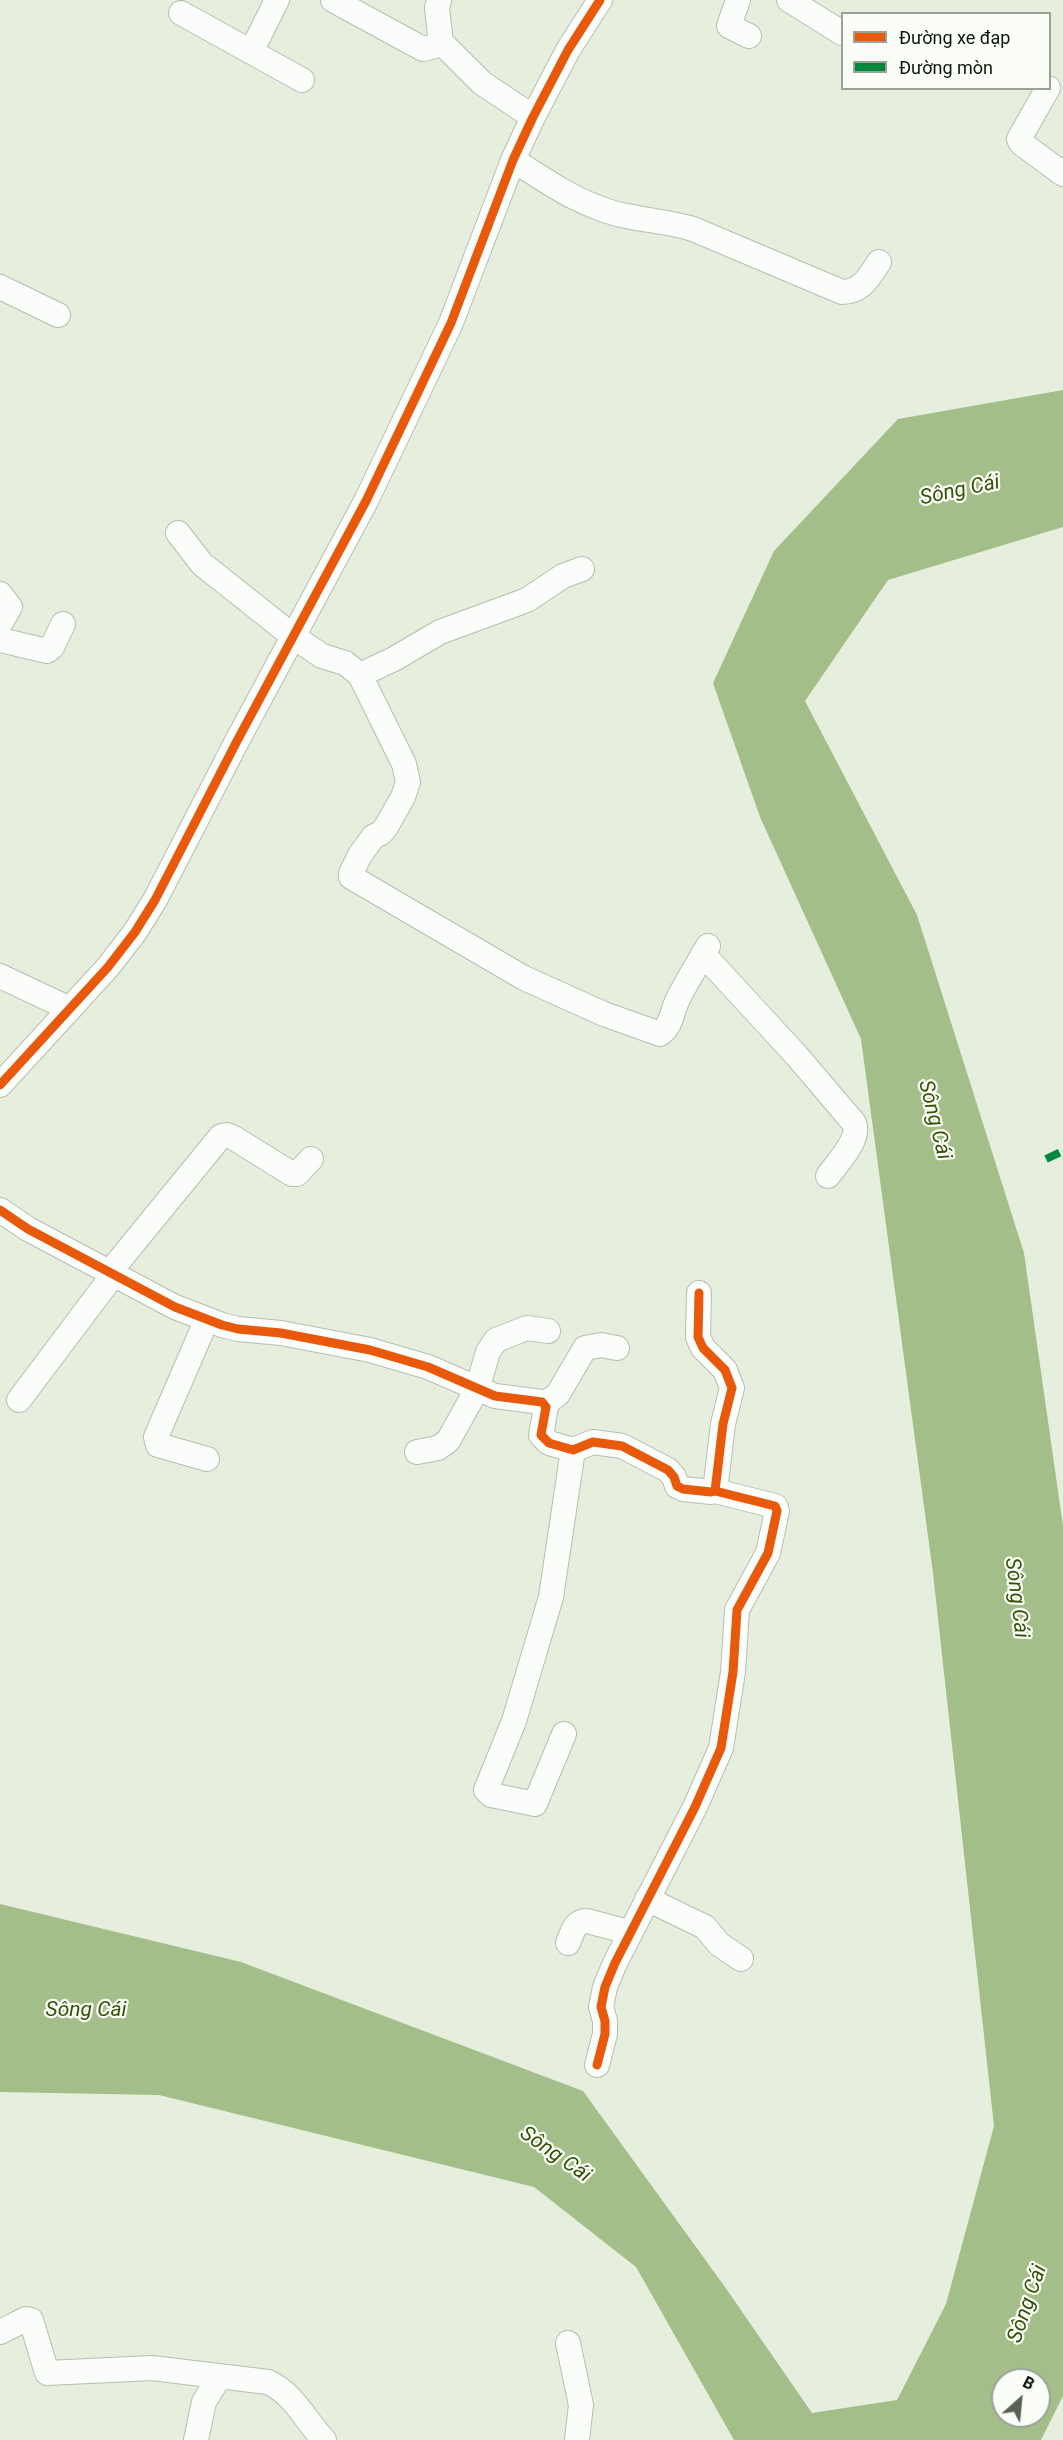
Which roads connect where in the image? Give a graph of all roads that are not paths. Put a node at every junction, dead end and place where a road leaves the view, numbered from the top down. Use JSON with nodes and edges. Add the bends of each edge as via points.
{"nodes":[{"id":1,"x":277,"y":0,"type":"edge"},
{"id":2,"x":333,"y":0,"type":"edge"},
{"id":3,"x":439,"y":0,"type":"edge"},
{"id":4,"x":600,"y":0,"type":"edge"},
{"id":5,"x":738,"y":0,"type":"edge"},
{"id":6,"x":789,"y":0,"type":"edge"},
{"id":7,"x":181,"y":14,"type":"dead end"},
{"id":8,"x":841,"y":32,"type":"edge"},
{"id":9,"x":748,"y":36,"type":"dead end"},
{"id":10,"x":441,"y":43,"type":"junction"},
{"id":11,"x":251,"y":52,"type":"junction"},
{"id":12,"x":302,"y":80,"type":"dead end"},
{"id":13,"x":1046,"y":90,"type":"edge"},
{"id":14,"x":533,"y":117,"type":"junction"},
{"id":15,"x":513,"y":160,"type":"junction"},
{"id":16,"x":1063,"y":174,"type":"edge"},
{"id":17,"x":879,"y":262,"type":"dead end"},
{"id":18,"x":0,"y":287,"type":"edge"},
{"id":19,"x":58,"y":315,"type":"dead end"},
{"id":20,"x":178,"y":534,"type":"dead end"},
{"id":21,"x":582,"y":569,"type":"dead end"},
{"id":22,"x":0,"y":594,"type":"edge"},
{"id":23,"x":0,"y":624,"type":"edge"},
{"id":24,"x":63,"y":624,"type":"dead end"},
{"id":25,"x":294,"y":637,"type":"junction"},
{"id":26,"x":0,"y":640,"type":"edge"},
{"id":27,"x":360,"y":675,"type":"junction"},
{"id":28,"x":0,"y":976,"type":"edge"},
{"id":29,"x":70,"y":1009,"type":"junction"},
{"id":30,"x":0,"y":1085,"type":"edge"},
{"id":31,"x":311,"y":1159,"type":"dead end"},
{"id":32,"x":828,"y":1176,"type":"dead end"},
{"id":33,"x":0,"y":1210,"type":"edge"},
{"id":34,"x":111,"y":1274,"type":"junction"},
{"id":35,"x":699,"y":1293,"type":"dead end"},
{"id":36,"x":207,"y":1319,"type":"junction"},
{"id":37,"x":548,"y":1331,"type":"dead end"},
{"id":38,"x":617,"y":1348,"type":"dead end"},
{"id":39,"x":477,"y":1389,"type":"junction"},
{"id":40,"x":19,"y":1400,"type":"dead end"},
{"id":41,"x":545,"y":1404,"type":"junction"},
{"id":42,"x":573,"y":1450,"type":"junction"},
{"id":43,"x":417,"y":1452,"type":"dead end"},
{"id":44,"x":207,"y":1459,"type":"dead end"},
{"id":45,"x":715,"y":1491,"type":"junction"},
{"id":46,"x":564,"y":1734,"type":"dead end"},
{"id":47,"x":647,"y":1899,"type":"junction"},
{"id":48,"x":629,"y":1932,"type":"junction"},
{"id":49,"x":568,"y":1942,"type":"dead end"},
{"id":50,"x":741,"y":1959,"type":"dead end"},
{"id":51,"x":597,"y":2065,"type":"dead end"},
{"id":52,"x":0,"y":2332,"type":"edge"},
{"id":53,"x":568,"y":2343,"type":"dead end"},
{"id":54,"x":219,"y":2377,"type":"junction"},
{"id":55,"x":196,"y":2440,"type":"edge"},
{"id":56,"x":324,"y":2440,"type":"edge"},
{"id":57,"x":577,"y":2440,"type":"edge"}],
"edges":[{"from":1,"to":11,"type":"street"},
{"from":2,"to":10,"type":"street","via":[[423,49]]},
{"from":3,"to":10,"type":"street"},
{"from":4,"to":14,"type":"street"},
{"from":5,"to":9,"type":"street","via":[[729,26]]},
{"from":6,"to":8,"type":"street"},
{"from":7,"to":11,"type":"street"},
{"from":10,"to":14,"type":"street","via":[[482,83]]},
{"from":11,"to":12,"type":"street"},
{"from":13,"to":16,"type":"street","via":[[1019,139]]},
{"from":14,"to":15,"type":"street"},
{"from":15,"to":17,"type":"street","via":[[595,207],[693,229],[842,292],[858,289]]},
{"from":15,"to":25,"type":"street","via":[[451,323],[366,501]]},
{"from":18,"to":19,"type":"street"},
{"from":20,"to":25,"type":"street","via":[[202,564]]},
{"from":21,"to":27,"type":"street","via":[[563,576],[527,600],[440,632]]},
{"from":22,"to":23,"type":"street","via":[[10,607]]},
{"from":24,"to":26,"type":"street","via":[[47,651]]},
{"from":25,"to":27,"type":"street"},
{"from":25,"to":29,"type":"street","via":[[146,915],[108,967]]},
{"from":27,"to":32,"type":"street","via":[[404,764],[408,782],[386,827],[360,855],[351,877],[524,978],[660,1034],[706,950],[854,1123],[851,1143]]},
{"from":28,"to":29,"type":"street"},
{"from":29,"to":30,"type":"street"},
{"from":31,"to":34,"type":"street","via":[[292,1174],[234,1138],[220,1136]]},
{"from":33,"to":34,"type":"street"},
{"from":34,"to":36,"type":"street"},
{"from":34,"to":40,"type":"street"},
{"from":35,"to":45,"type":"street","via":[[698,1338],[725,1370],[732,1388],[723,1424]]},
{"from":36,"to":39,"type":"street","via":[[238,1329],[281,1333],[403,1358]]},
{"from":36,"to":44,"type":"street","via":[[156,1437],[158,1445]]},
{"from":37,"to":39,"type":"street","via":[[526,1328],[496,1340],[488,1352]]},
{"from":38,"to":41,"type":"street","via":[[585,1348],[558,1394]]},
{"from":39,"to":41,"type":"street"},
{"from":39,"to":43,"type":"street","via":[[448,1441],[438,1448]]},
{"from":41,"to":42,"type":"street","via":[[544,1440]]},
{"from":42,"to":45,"type":"street","via":[[593,1442],[609,1443],[659,1464],[682,1489]]},
{"from":42,"to":46,"type":"street","via":[[551,1597],[514,1721],[486,1790],[491,1795],[535,1804]]},
{"from":45,"to":47,"type":"street","via":[[770,1503],[777,1511],[768,1553],[737,1610],[722,1748]]},
{"from":47,"to":48,"type":"street"},
{"from":47,"to":50,"type":"street","via":[[705,1927],[719,1944]]},
{"from":48,"to":49,"type":"street","via":[[580,1921]]},
{"from":48,"to":51,"type":"street","via":[[605,1987],[601,2007],[605,2034]]},
{"from":52,"to":54,"type":"street","via":[[31,2320],[47,2373],[152,2368]]},
{"from":53,"to":57,"type":"street","via":[[581,2405]]},
{"from":54,"to":55,"type":"street","via":[[204,2402]]},
{"from":54,"to":56,"type":"street","via":[[278,2386]]}]}
